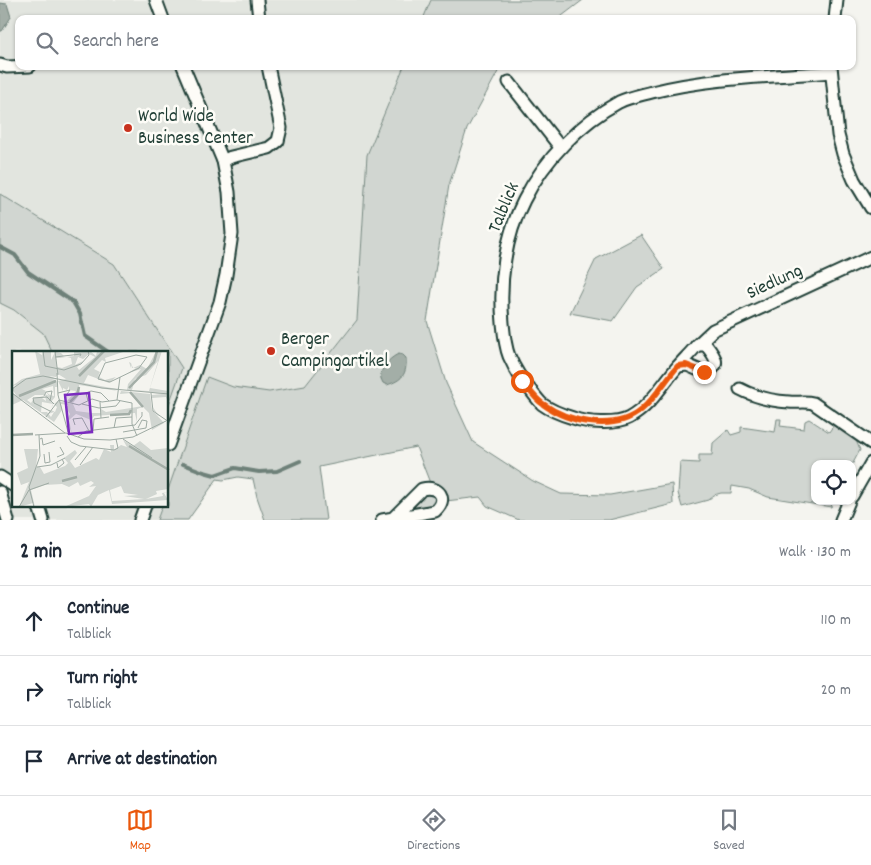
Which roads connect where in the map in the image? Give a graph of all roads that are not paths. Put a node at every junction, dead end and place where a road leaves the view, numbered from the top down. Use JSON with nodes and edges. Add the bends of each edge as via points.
{"nodes":[{"id":1,"x":156,"y":0,"type":"edge"},
{"id":2,"x":257,"y":0,"type":"edge"},
{"id":3,"x":837,"y":0,"type":"edge"},
{"id":4,"x":162,"y":15,"type":"edge"},
{"id":5,"x":259,"y":15,"type":"edge"},
{"id":6,"x":835,"y":15,"type":"edge"},
{"id":7,"x":0,"y":65,"type":"edge"},
{"id":8,"x":15,"y":67,"type":"edge"},
{"id":9,"x":185,"y":70,"type":"edge"},
{"id":10,"x":269,"y":70,"type":"edge"},
{"id":11,"x":822,"y":70,"type":"edge"},
{"id":12,"x":832,"y":70,"type":"edge"},
{"id":13,"x":509,"y":82,"type":"dead end"},
{"id":14,"x":560,"y":147,"type":"junction"},
{"id":15,"x":223,"y":161,"type":"junction"},
{"id":16,"x":871,"y":208,"type":"edge"},
{"id":17,"x":871,"y":258,"type":"edge"},
{"id":18,"x":697,"y":346,"type":"junction"},
{"id":19,"x":678,"y":366,"type":"junction"},
{"id":20,"x":740,"y":389,"type":"dead end"},
{"id":21,"x":169,"y":442,"type":"edge"},
{"id":22,"x":871,"y":442,"type":"edge"},
{"id":23,"x":871,"y":463,"type":"edge"},
{"id":24,"x":0,"y":478,"type":"edge"},
{"id":25,"x":12,"y":485,"type":"edge"},
{"id":26,"x":856,"y":489,"type":"edge"},
{"id":27,"x":0,"y":492,"type":"edge"},
{"id":28,"x":847,"y":505,"type":"edge"},
{"id":29,"x":144,"y":508,"type":"edge"},
{"id":30,"x":8,"y":520,"type":"edge"},
{"id":31,"x":140,"y":520,"type":"edge"},
{"id":32,"x":841,"y":520,"type":"edge"}],
"edges":[{"from":1,"to":4,"type":"street"},
{"from":2,"to":5,"type":"street"},
{"from":3,"to":6,"type":"street"},
{"from":7,"to":8,"type":"street"},
{"from":9,"to":15,"type":"street"},
{"from":10,"to":15,"type":"street","via":[[280,128],[278,141],[269,148]]},
{"from":11,"to":14,"type":"street","name":"Talblick","via":[[679,85],[630,98],[589,122]]},
{"from":12,"to":16,"type":"street","via":[[838,135],[843,154]]},
{"from":13,"to":14,"type":"street"},
{"from":14,"to":19,"type":"street","name":"Talblick","via":[[535,180],[516,215],[508,244],[501,306],[505,344],[514,368],[542,404],[582,422],[604,422],[628,419],[639,412]]},
{"from":15,"to":21,"type":"street","via":[[232,216],[226,276],[220,302]]},
{"from":17,"to":18,"type":"street","name":"Siedlung","via":[[713,330]]},
{"from":18,"to":19,"type":"street","name":"Talblick"},
{"from":18,"to":19,"type":"street","via":[[706,345],[715,357],[712,369],[704,372],[686,365]]},
{"from":20,"to":22,"type":"street","via":[[777,401],[813,403]]},
{"from":23,"to":26,"type":"street"},
{"from":24,"to":25,"type":"street"},
{"from":27,"to":30,"type":"street"},
{"from":28,"to":32,"type":"street"},
{"from":29,"to":31,"type":"street"}]}
